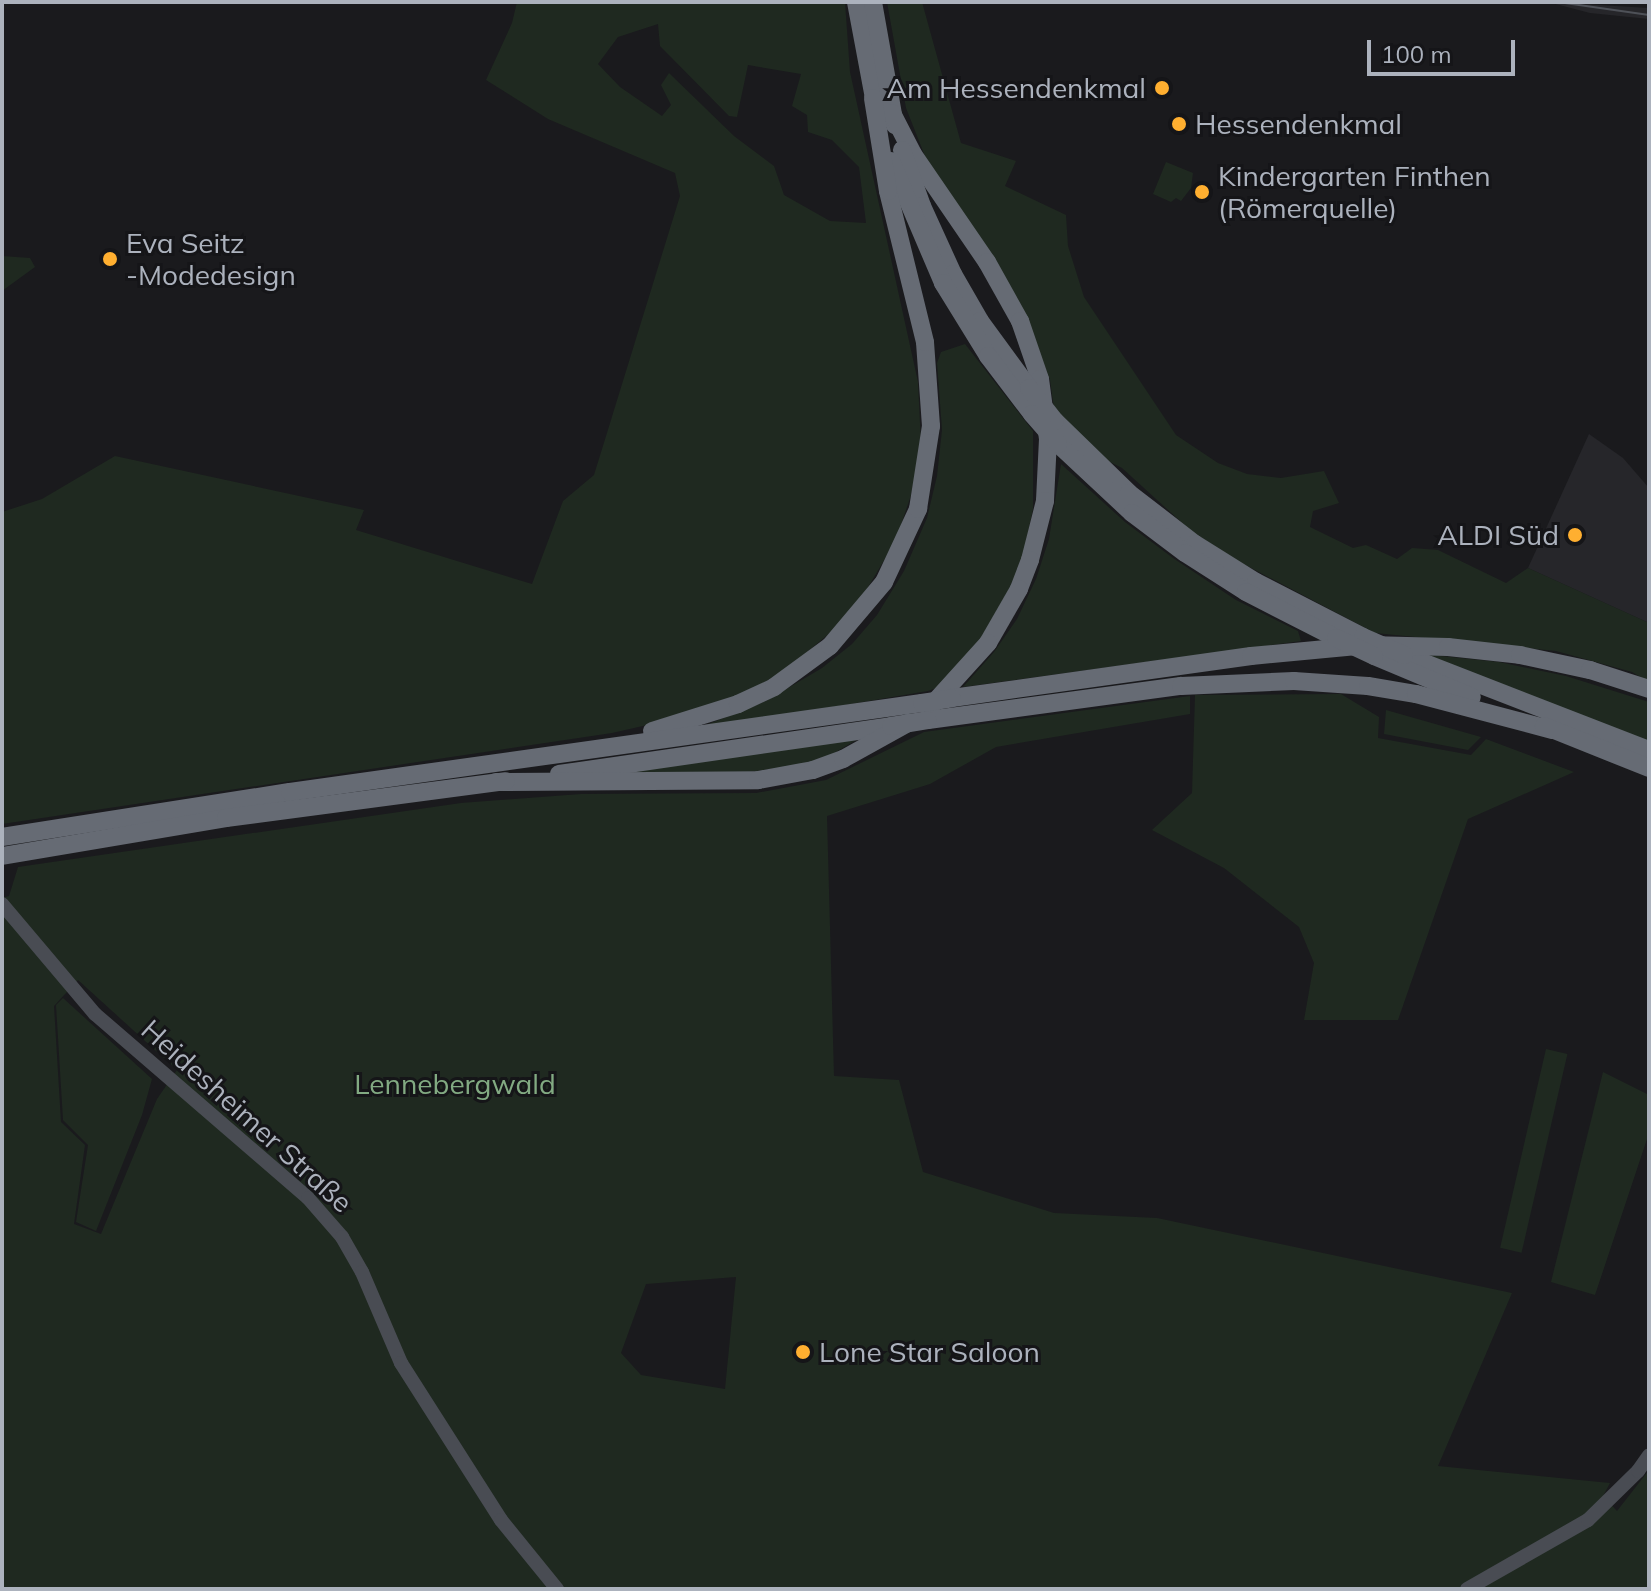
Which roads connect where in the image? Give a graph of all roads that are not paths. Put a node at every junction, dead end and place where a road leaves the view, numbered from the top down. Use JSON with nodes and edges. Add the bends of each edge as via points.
{"nodes":[{"id":1,"x":856,"y":2,"type":"edge"},
{"id":2,"x":873,"y":2,"type":"edge"},
{"id":3,"x":873,"y":98,"type":"junction"},
{"id":4,"x":892,"y":113,"type":"junction"},
{"id":5,"x":1649,"y":689,"type":"edge"},
{"id":6,"x":925,"y":712,"type":"junction"},
{"id":7,"x":1552,"y":730,"type":"junction"},
{"id":8,"x":1649,"y":750,"type":"edge"},
{"id":9,"x":576,"y":751,"type":"junction"},
{"id":10,"x":1649,"y":768,"type":"edge"},
{"id":11,"x":496,"y":782,"type":"junction"},
{"id":12,"x":2,"y":837,"type":"edge"},
{"id":13,"x":2,"y":856,"type":"edge"},
{"id":14,"x":2,"y":904,"type":"edge"},
{"id":15,"x":1649,"y":1455,"type":"edge"},
{"id":16,"x":557,"y":1589,"type":"edge"},
{"id":17,"x":1467,"y":1589,"type":"edge"}],
"edges":[{"from":1,"to":3,"type":"highway"},
{"from":2,"to":4,"type":"highway"},
{"from":3,"to":7,"type":"highway","bridge":true,"via":[[907,205],[937,270],[988,356],[1058,444],[1123,505],[1246,592],[1374,656]]},
{"from":3,"to":9,"type":"highway","via":[[888,191],[923,331],[931,398],[929,455],[908,535],[869,604],[842,634],[774,687],[704,717]]},
{"from":4,"to":8,"type":"highway","bridge":true,"via":[[911,179],[953,274],[987,332],[1055,421],[1129,493],[1195,544],[1363,637]]},
{"from":4,"to":11,"type":"highway","via":[[918,163],[1005,289],[1040,379],[1048,439],[1045,501],[1030,560],[1005,616],[969,668],[924,711],[871,746],[813,770],[741,782]]},
{"from":5,"to":6,"type":"highway","bridge":true,"via":[[1520,655],[1367,645],[952,698]]},
{"from":6,"to":7,"type":"highway","via":[[1181,686],[1294,681],[1416,694]]},
{"from":6,"to":9,"type":"highway"},
{"from":6,"to":11,"type":"highway","bridge":true,"via":[[891,726]]},
{"from":7,"to":10,"type":"highway"},
{"from":9,"to":12,"type":"highway"},
{"from":11,"to":13,"type":"highway","via":[[226,818]]},
{"from":14,"to":16,"type":"main road","name":"Heidesheimer Straße","via":[[95,1014],[308,1198],[342,1237],[401,1363],[501,1520]]},
{"from":15,"to":17,"type":"main road","via":[[1604,1507]]}]}
